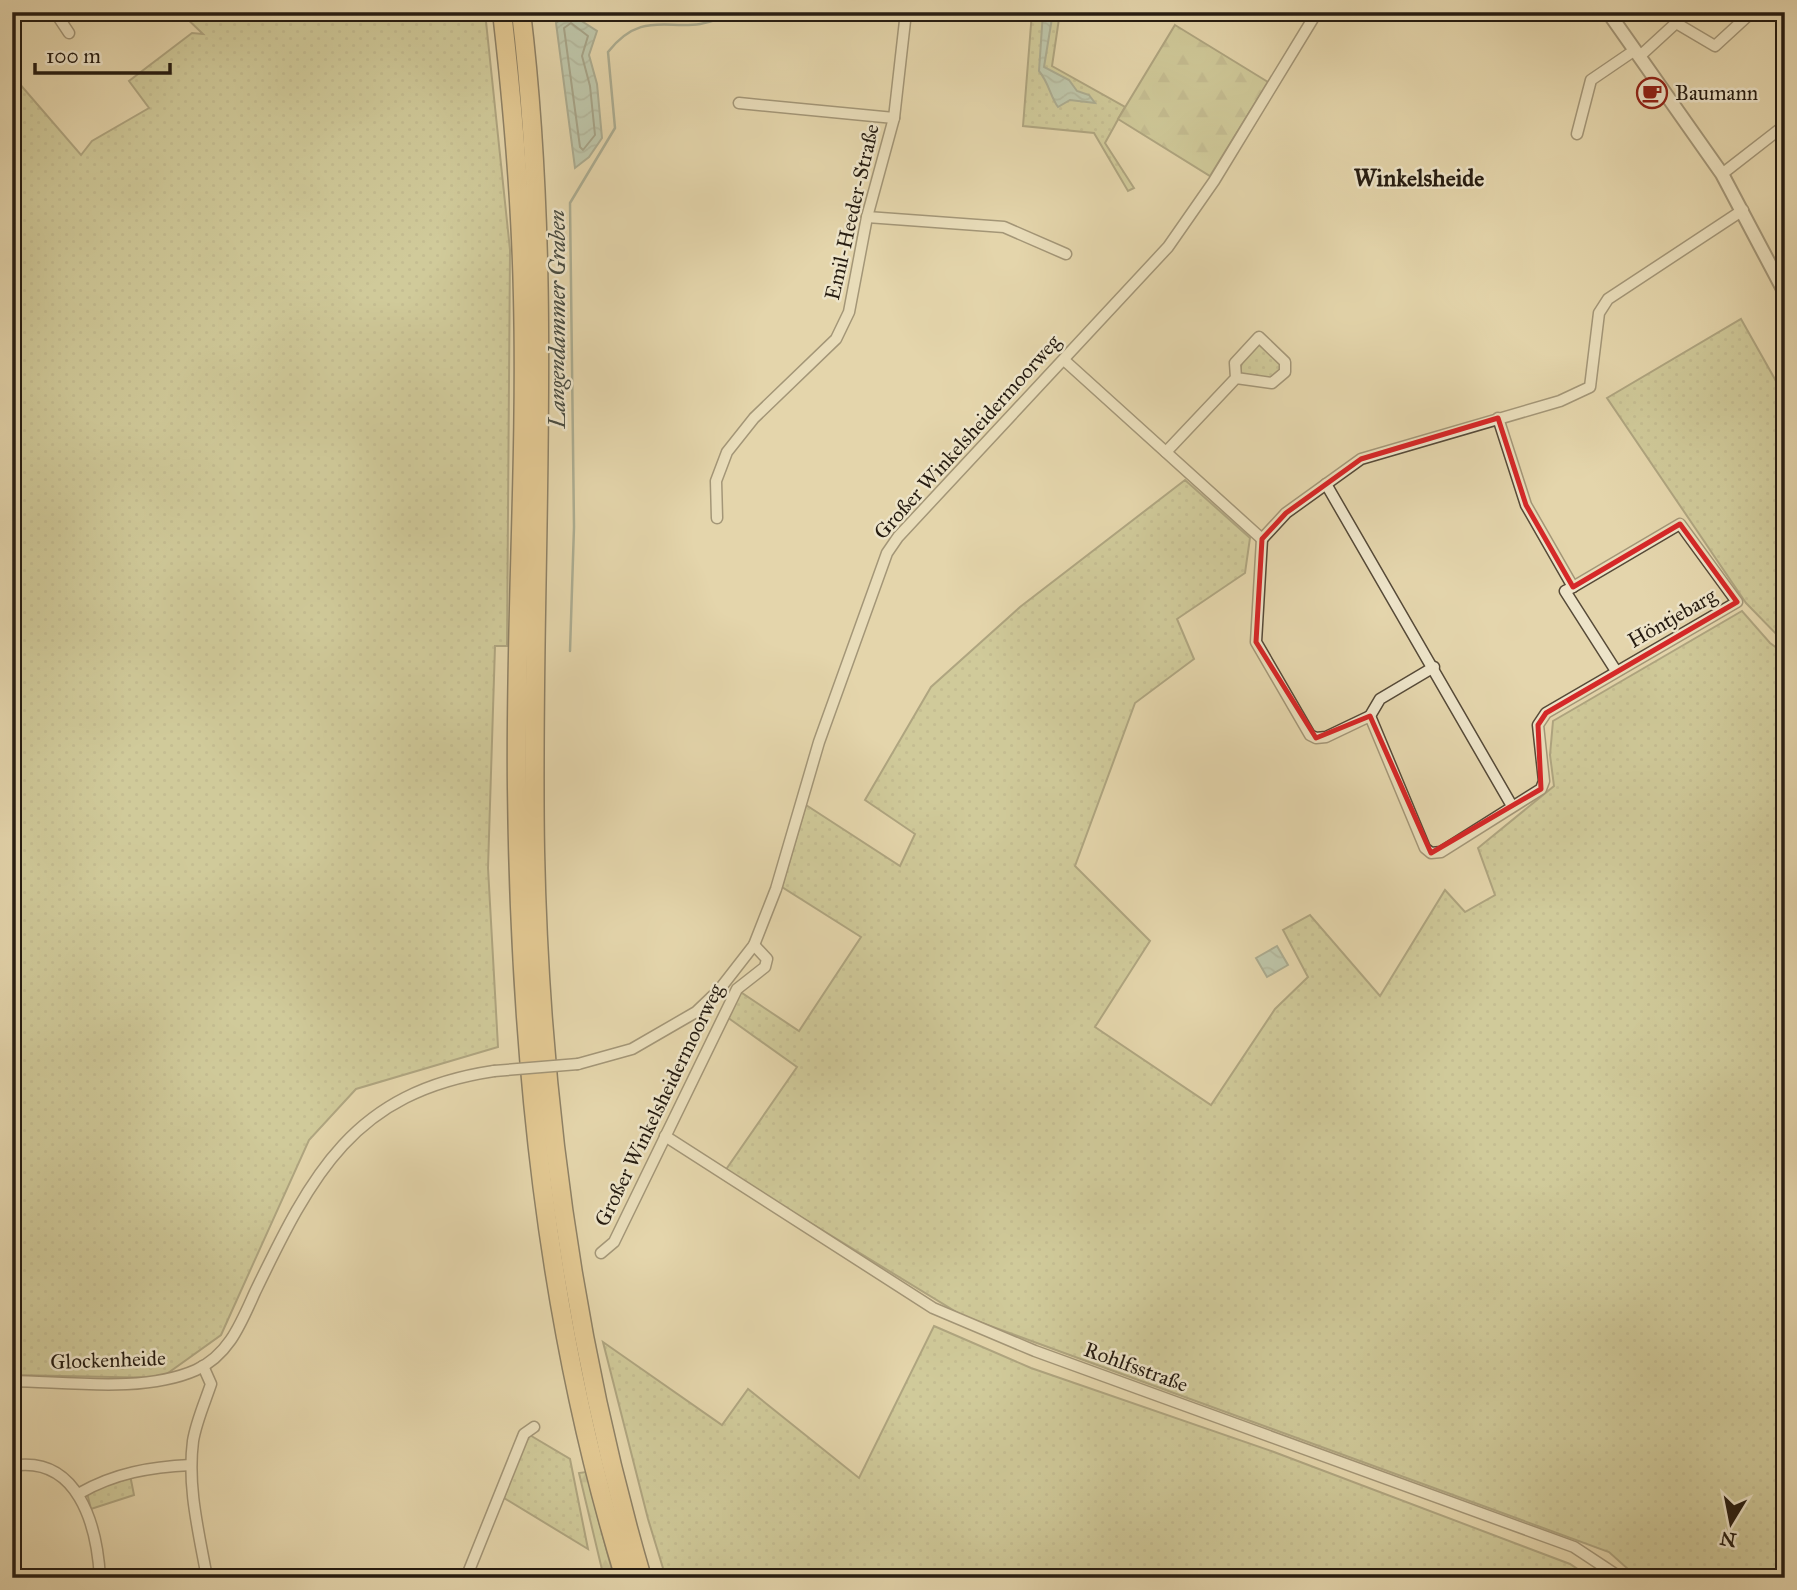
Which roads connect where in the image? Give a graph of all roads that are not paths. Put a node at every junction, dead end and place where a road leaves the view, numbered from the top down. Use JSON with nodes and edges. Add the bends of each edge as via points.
{"nodes":[{"id":1,"x":55,"y":12,"type":"edge"},
{"id":2,"x":502,"y":12,"type":"edge"},
{"id":3,"x":521,"y":12,"type":"edge"},
{"id":4,"x":906,"y":12,"type":"edge"},
{"id":5,"x":1317,"y":12,"type":"edge"},
{"id":6,"x":1608,"y":12,"type":"edge"},
{"id":7,"x":1752,"y":12,"type":"edge"},
{"id":8,"x":69,"y":33,"type":"dead end"},
{"id":9,"x":1637,"y":53,"type":"junction"},
{"id":10,"x":739,"y":103,"type":"dead end"},
{"id":11,"x":894,"y":118,"type":"junction"},
{"id":12,"x":1785,"y":125,"type":"edge"},
{"id":13,"x":1577,"y":134,"type":"dead end"},
{"id":14,"x":1723,"y":174,"type":"junction"},
{"id":15,"x":1743,"y":210,"type":"junction"},
{"id":16,"x":867,"y":217,"type":"junction"},
{"id":17,"x":1066,"y":254,"type":"dead end"},
{"id":18,"x":1785,"y":293,"type":"edge"},
{"id":19,"x":1064,"y":360,"type":"junction"},
{"id":20,"x":1236,"y":378,"type":"junction"},
{"id":21,"x":1498,"y":418,"type":"junction"},
{"id":22,"x":1166,"y":452,"type":"junction"},
{"id":23,"x":1326,"y":484,"type":"junction"},
{"id":24,"x":718,"y":518,"type":"dead end"},
{"id":25,"x":1262,"y":539,"type":"junction"},
{"id":26,"x":1573,"y":587,"type":"junction"},
{"id":27,"x":1434,"y":667,"type":"junction"},
{"id":28,"x":1616,"y":671,"type":"junction"},
{"id":29,"x":1370,"y":716,"type":"junction"},
{"id":30,"x":1512,"y":806,"type":"junction"},
{"id":31,"x":754,"y":945,"type":"junction"},
{"id":32,"x":665,"y":1136,"type":"junction"},
{"id":33,"x":601,"y":1253,"type":"dead end"},
{"id":34,"x":203,"y":1366,"type":"junction"},
{"id":35,"x":12,"y":1381,"type":"edge"},
{"id":36,"x":534,"y":1427,"type":"dead end"},
{"id":37,"x":191,"y":1465,"type":"junction"},
{"id":38,"x":12,"y":1466,"type":"edge"},
{"id":39,"x":80,"y":1493,"type":"junction"},
{"id":40,"x":100,"y":1578,"type":"edge"},
{"id":41,"x":207,"y":1578,"type":"edge"},
{"id":42,"x":466,"y":1578,"type":"edge"},
{"id":43,"x":625,"y":1578,"type":"edge"},
{"id":44,"x":642,"y":1578,"type":"edge"},
{"id":45,"x":1621,"y":1578,"type":"edge"}],
"edges":[{"from":1,"to":8,"type":"street"},
{"from":2,"to":43,"type":"highway","via":[[517,163],[523,299],[517,784],[525,1020],[550,1236],[568,1343],[590,1450]]},
{"from":3,"to":44,"type":"highway","via":[[536,177],[539,282],[534,777],[541,1016],[565,1223],[583,1329]]},
{"from":4,"to":11,"type":"street","name":"Emil-Heeder-Straße"},
{"from":5,"to":19,"type":"street","name":"Großer Winkelsheidermoorweg","via":[[1174,239]]},
{"from":6,"to":9,"type":"street"},
{"from":7,"to":9,"type":"street","via":[[1715,46],[1676,23]]},
{"from":9,"to":13,"type":"street","via":[[1591,80]]},
{"from":9,"to":14,"type":"street"},
{"from":10,"to":11,"type":"street","name":"Emil-Heeder-Straße"},
{"from":11,"to":16,"type":"street","name":"Emil-Heeder-Straße"},
{"from":12,"to":14,"type":"street"},
{"from":14,"to":15,"type":"street"},
{"from":15,"to":18,"type":"street"},
{"from":15,"to":21,"type":"street","via":[[1608,299],[1599,313],[1590,387],[1560,401]]},
{"from":16,"to":17,"type":"street","via":[[1004,227]]},
{"from":16,"to":24,"type":"street","name":"Emil-Heeder-Straße","via":[[849,312],[836,339],[754,418],[727,452],[716,481]]},
{"from":19,"to":22,"type":"street"},
{"from":19,"to":31,"type":"street","name":"Großer Winkelsheidermoorweg","via":[[887,553],[819,742],[776,889]]},
{"from":20,"to":20,"type":"street","via":[[1236,363],[1259,337],[1286,362],[1285,372],[1272,383]]},
{"from":20,"to":22,"type":"street"},
{"from":21,"to":23,"type":"street","via":[[1361,459]]},
{"from":21,"to":26,"type":"street","name":"Höntjebarg","via":[[1526,505]]},
{"from":22,"to":25,"type":"street"},
{"from":23,"to":25,"type":"street","via":[[1286,513]]},
{"from":23,"to":27,"type":"street"},
{"from":25,"to":29,"type":"street","via":[[1256,642],[1310,735],[1326,737]]},
{"from":26,"to":28,"type":"street","name":"Höntjebarg","via":[[1566,591]]},
{"from":26,"to":28,"type":"street","name":"Höntjebarg","via":[[1680,524],[1737,602]]},
{"from":27,"to":29,"type":"street","via":[[1380,699]]},
{"from":27,"to":30,"type":"street"},
{"from":28,"to":30,"type":"street","name":"Höntjebarg","via":[[1546,713],[1538,725],[1544,781],[1541,789]]},
{"from":29,"to":30,"type":"street","name":"Höntjebarg","via":[[1431,853],[1441,852]]},
{"from":31,"to":32,"type":"street","name":"Großer Winkelsheidermoorweg","via":[[766,959],[765,967],[737,989]]},
{"from":31,"to":34,"type":"street","name":"Großer Winkelsheidermoorweg","bridge":true,"via":[[696,1012],[632,1049],[578,1064],[494,1070],[432,1085],[393,1103],[353,1131],[322,1167],[285,1230],[234,1337]]},
{"from":32,"to":33,"type":"street","name":"Großer Winkelsheidermoorweg","via":[[614,1242]]},
{"from":32,"to":45,"type":"street","name":"Rohlfsstraße","via":[[933,1308],[1035,1351],[1574,1547]]},
{"from":34,"to":35,"type":"street","name":"Glockenheide","via":[[172,1380],[144,1383]]},
{"from":34,"to":37,"type":"street","via":[[211,1384],[194,1438]]},
{"from":36,"to":42,"type":"street","via":[[524,1434]]},
{"from":37,"to":39,"type":"street","via":[[148,1467]]},
{"from":37,"to":41,"type":"street"},
{"from":38,"to":39,"type":"street","via":[[36,1465],[61,1473]]},
{"from":39,"to":40,"type":"street","via":[[92,1527]]}]}
